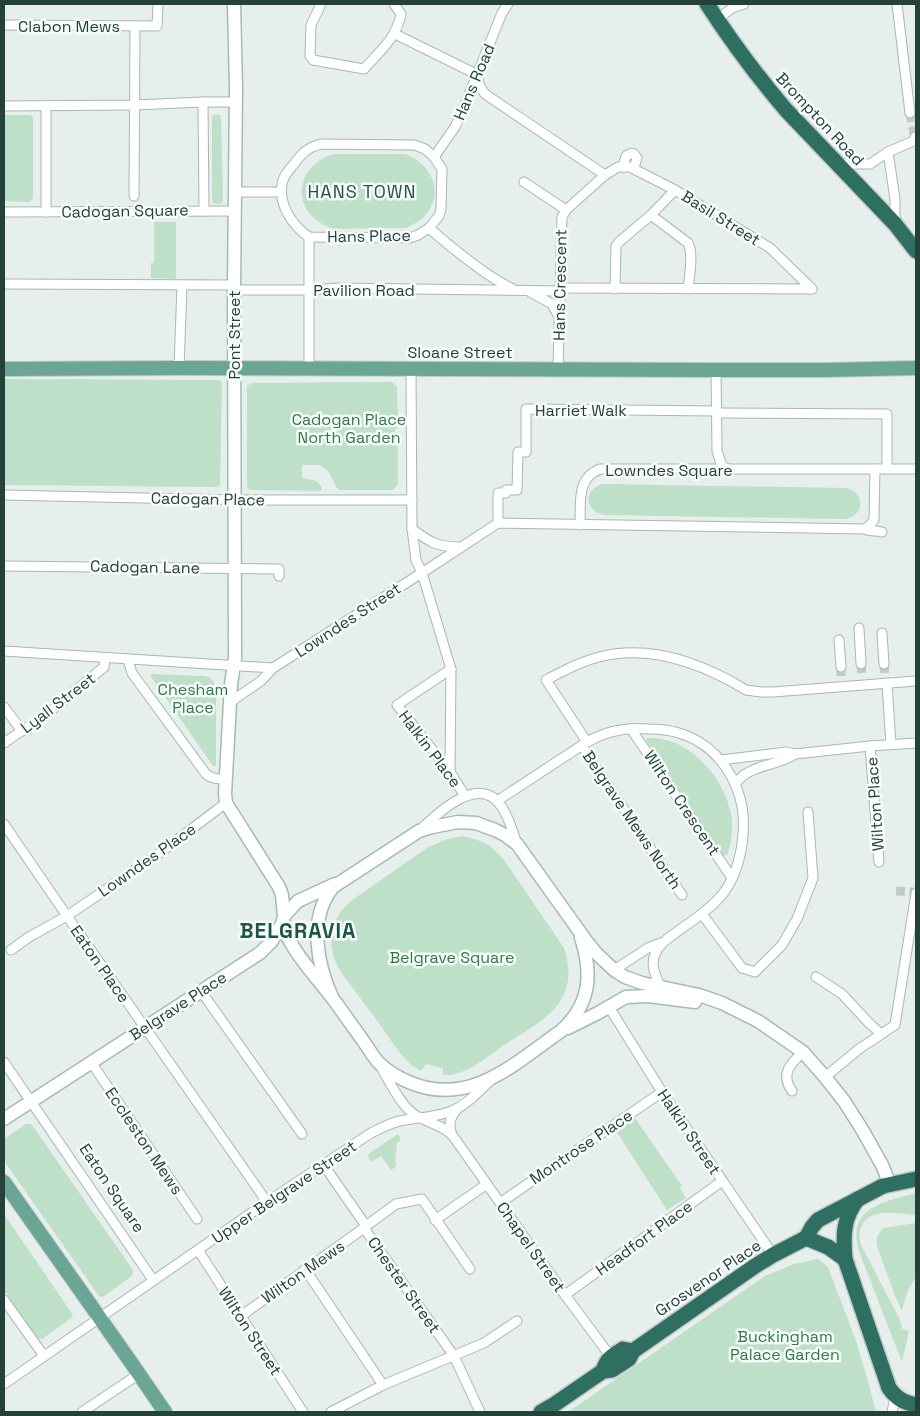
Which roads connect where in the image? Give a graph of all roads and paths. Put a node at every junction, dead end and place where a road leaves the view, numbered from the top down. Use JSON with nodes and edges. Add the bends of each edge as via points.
{"nodes":[{"id":1,"x":158,"y":4,"type":"edge"},
{"id":2,"x":234,"y":4,"type":"edge"},
{"id":3,"x":322,"y":4,"type":"edge"},
{"id":4,"x":394,"y":4,"type":"edge"},
{"id":5,"x":508,"y":4,"type":"edge"},
{"id":6,"x":707,"y":4,"type":"edge"},
{"id":7,"x":744,"y":4,"type":"edge"},
{"id":8,"x":897,"y":4,"type":"edge"},
{"id":9,"x":717,"y":20,"type":"junction"},
{"id":10,"x":4,"y":25,"type":"edge"},
{"id":11,"x":134,"y":26,"type":"junction"},
{"id":12,"x":394,"y":34,"type":"junction"},
{"id":13,"x":478,"y":75,"type":"junction"},
{"id":14,"x":203,"y":102,"type":"junction"},
{"id":15,"x":235,"y":102,"type":"junction"},
{"id":16,"x":134,"y":105,"type":"junction"},
{"id":17,"x":4,"y":106,"type":"edge"},
{"id":18,"x":46,"y":106,"type":"junction"},
{"id":19,"x":910,"y":112,"type":"tunnel mouth"},
{"id":20,"x":915,"y":139,"type":"edge"},
{"id":21,"x":888,"y":152,"type":"junction"},
{"id":22,"x":434,"y":156,"type":"junction"},
{"id":23,"x":838,"y":164,"type":"junction"},
{"id":24,"x":621,"y":167,"type":"junction"},
{"id":25,"x":634,"y":168,"type":"junction"},
{"id":26,"x":605,"y":175,"type":"junction"},
{"id":27,"x":524,"y":182,"type":"dead end"},
{"id":28,"x":675,"y":190,"type":"junction"},
{"id":29,"x":235,"y":192,"type":"junction"},
{"id":30,"x":281,"y":192,"type":"junction"},
{"id":31,"x":134,"y":196,"type":"dead end"},
{"id":32,"x":566,"y":210,"type":"junction"},
{"id":33,"x":204,"y":211,"type":"junction"},
{"id":34,"x":235,"y":211,"type":"junction"},
{"id":35,"x":4,"y":212,"type":"edge"},
{"id":36,"x":46,"y":212,"type":"junction"},
{"id":37,"x":651,"y":215,"type":"junction"},
{"id":38,"x":895,"y":224,"type":"junction"},
{"id":39,"x":429,"y":228,"type":"junction"},
{"id":40,"x":309,"y":237,"type":"junction"},
{"id":41,"x":916,"y":251,"type":"edge"},
{"id":42,"x":4,"y":284,"type":"edge"},
{"id":43,"x":182,"y":286,"type":"junction"},
{"id":44,"x":234,"y":287,"type":"junction"},
{"id":45,"x":559,"y":289,"type":"junction"},
{"id":46,"x":615,"y":289,"type":"junction"},
{"id":47,"x":688,"y":289,"type":"junction"},
{"id":48,"x":310,"y":290,"type":"junction"},
{"id":49,"x":522,"y":291,"type":"junction"},
{"id":50,"x":559,"y":317,"type":"junction"},
{"id":51,"x":4,"y":368,"type":"edge"},
{"id":52,"x":180,"y":368,"type":"junction"},
{"id":53,"x":234,"y":368,"type":"junction"},
{"id":54,"x":311,"y":368,"type":"junction"},
{"id":55,"x":916,"y":368,"type":"edge"},
{"id":56,"x":412,"y":369,"type":"junction"},
{"id":57,"x":558,"y":370,"type":"junction"},
{"id":58,"x":716,"y":370,"type":"junction"},
{"id":59,"x":716,"y":412,"type":"junction"},
{"id":60,"x":716,"y":451,"type":"junction"},
{"id":61,"x":706,"y":469,"type":"junction"},
{"id":62,"x":728,"y":469,"type":"junction"},
{"id":63,"x":888,"y":469,"type":"junction"},
{"id":64,"x":916,"y":469,"type":"edge"},
{"id":65,"x":875,"y":470,"type":"junction"},
{"id":66,"x":4,"y":495,"type":"edge"},
{"id":67,"x":234,"y":500,"type":"junction"},
{"id":68,"x":412,"y":500,"type":"junction"},
{"id":69,"x":498,"y":523,"type":"junction"},
{"id":70,"x":580,"y":525,"type":"junction"},
{"id":71,"x":412,"y":526,"type":"junction"},
{"id":72,"x":865,"y":529,"type":"junction"},
{"id":73,"x":880,"y":531,"type":"dead end"},
{"id":74,"x":461,"y":547,"type":"junction"},
{"id":75,"x":4,"y":566,"type":"edge"},
{"id":76,"x":235,"y":568,"type":"junction"},
{"id":77,"x":422,"y":573,"type":"junction"},
{"id":78,"x":279,"y":576,"type":"dead end"},
{"id":79,"x":860,"y":628,"type":"dead end"},
{"id":80,"x":882,"y":633,"type":"dead end"},
{"id":81,"x":839,"y":640,"type":"dead end"},
{"id":82,"x":4,"y":652,"type":"edge"},
{"id":83,"x":105,"y":658,"type":"junction"},
{"id":84,"x":128,"y":660,"type":"junction"},
{"id":85,"x":861,"y":664,"type":"tunnel mouth"},
{"id":86,"x":884,"y":664,"type":"tunnel mouth"},
{"id":87,"x":234,"y":666,"type":"junction"},
{"id":88,"x":273,"y":668,"type":"junction"},
{"id":89,"x":841,"y":668,"type":"tunnel mouth"},
{"id":90,"x":451,"y":669,"type":"junction"},
{"id":91,"x":886,"y":681,"type":"junction"},
{"id":92,"x":916,"y":681,"type":"edge"},
{"id":93,"x":230,"y":703,"type":"junction"},
{"id":94,"x":4,"y":707,"type":"edge"},
{"id":95,"x":632,"y":729,"type":"junction"},
{"id":96,"x":22,"y":731,"type":"junction"},
{"id":97,"x":4,"y":743,"type":"edge"},
{"id":98,"x":916,"y":743,"type":"edge"},
{"id":99,"x":584,"y":744,"type":"junction"},
{"id":100,"x":891,"y":744,"type":"junction"},
{"id":101,"x":870,"y":746,"type":"junction"},
{"id":102,"x":794,"y":754,"type":"junction"},
{"id":103,"x":720,"y":760,"type":"junction"},
{"id":104,"x":450,"y":772,"type":"junction"},
{"id":105,"x":225,"y":779,"type":"junction"},
{"id":106,"x":735,"y":783,"type":"junction"},
{"id":107,"x":465,"y":796,"type":"junction"},
{"id":108,"x":497,"y":801,"type":"junction"},
{"id":109,"x":226,"y":802,"type":"junction"},
{"id":110,"x":808,"y":812,"type":"dead end"},
{"id":111,"x":4,"y":824,"type":"edge"},
{"id":112,"x":419,"y":831,"type":"junction"},
{"id":113,"x":517,"y":844,"type":"junction"},
{"id":114,"x":879,"y":862,"type":"dead end"},
{"id":115,"x":732,"y":878,"type":"junction"},
{"id":116,"x":339,"y":882,"type":"junction"},
{"id":117,"x":279,"y":887,"type":"junction"},
{"id":118,"x":915,"y":893,"type":"edge"},
{"id":119,"x":682,"y":895,"type":"dead end"},
{"id":120,"x":298,"y":901,"type":"junction"},
{"id":121,"x":702,"y":914,"type":"junction"},
{"id":122,"x":67,"y":916,"type":"junction"},
{"id":123,"x":283,"y":920,"type":"junction"},
{"id":124,"x":574,"y":925,"type":"junction"},
{"id":125,"x":663,"y":942,"type":"junction"},
{"id":126,"x":11,"y":950,"type":"dead end"},
{"id":127,"x":614,"y":970,"type":"junction"},
{"id":128,"x":816,"y":977,"type":"dead end"},
{"id":129,"x":660,"y":987,"type":"junction"},
{"id":130,"x":201,"y":991,"type":"junction"},
{"id":131,"x":332,"y":998,"type":"junction"},
{"id":132,"x":609,"y":1007,"type":"junction"},
{"id":133,"x":734,"y":1010,"type":"junction"},
{"id":134,"x":145,"y":1028,"type":"junction"},
{"id":135,"x":560,"y":1031,"type":"junction"},
{"id":136,"x":878,"y":1036,"type":"junction"},
{"id":137,"x":803,"y":1052,"type":"junction"},
{"id":138,"x":4,"y":1062,"type":"edge"},
{"id":139,"x":91,"y":1062,"type":"junction"},
{"id":140,"x":378,"y":1062,"type":"junction"},
{"id":141,"x":825,"y":1077,"type":"junction"},
{"id":142,"x":494,"y":1078,"type":"junction"},
{"id":143,"x":792,"y":1091,"type":"dead end"},
{"id":144,"x":662,"y":1092,"type":"junction"},
{"id":145,"x":31,"y":1101,"type":"junction"},
{"id":146,"x":460,"y":1106,"type":"junction"},
{"id":147,"x":420,"y":1118,"type":"junction"},
{"id":148,"x":4,"y":1119,"type":"edge"},
{"id":149,"x":302,"y":1134,"type":"dead end"},
{"id":150,"x":453,"y":1136,"type":"junction"},
{"id":151,"x":323,"y":1164,"type":"junction"},
{"id":152,"x":916,"y":1180,"type":"edge"},
{"id":153,"x":722,"y":1181,"type":"junction"},
{"id":154,"x":4,"y":1182,"type":"edge"},
{"id":155,"x":487,"y":1184,"type":"junction"},
{"id":156,"x":890,"y":1184,"type":"junction"},
{"id":157,"x":858,"y":1199,"type":"junction"},
{"id":158,"x":267,"y":1202,"type":"junction"},
{"id":159,"x":500,"y":1203,"type":"junction"},
{"id":160,"x":197,"y":1219,"type":"dead end"},
{"id":161,"x":435,"y":1220,"type":"junction"},
{"id":162,"x":365,"y":1227,"type":"junction"},
{"id":163,"x":806,"y":1238,"type":"junction"},
{"id":164,"x":198,"y":1250,"type":"junction"},
{"id":165,"x":773,"y":1255,"type":"junction"},
{"id":166,"x":845,"y":1259,"type":"junction"},
{"id":167,"x":305,"y":1269,"type":"junction"},
{"id":168,"x":470,"y":1269,"type":"dead end"},
{"id":169,"x":154,"y":1280,"type":"junction"},
{"id":170,"x":565,"y":1295,"type":"junction"},
{"id":171,"x":4,"y":1300,"type":"edge"},
{"id":172,"x":241,"y":1316,"type":"junction"},
{"id":173,"x":100,"y":1318,"type":"junction"},
{"id":174,"x":517,"y":1321,"type":"dead end"},
{"id":175,"x":633,"y":1351,"type":"junction"},
{"id":176,"x":44,"y":1356,"type":"junction"},
{"id":177,"x":454,"y":1356,"type":"junction"},
{"id":178,"x":610,"y":1357,"type":"junction"},
{"id":179,"x":602,"y":1372,"type":"junction"},
{"id":180,"x":139,"y":1374,"type":"junction"},
{"id":181,"x":4,"y":1384,"type":"edge"},
{"id":182,"x":383,"y":1385,"type":"junction"},
{"id":183,"x":895,"y":1397,"type":"junction"},
{"id":184,"x":913,"y":1407,"type":"edge"},
{"id":185,"x":162,"y":1410,"type":"edge"},
{"id":186,"x":82,"y":1412,"type":"edge"},
{"id":187,"x":303,"y":1412,"type":"edge"},
{"id":188,"x":330,"y":1412,"type":"edge"},
{"id":189,"x":480,"y":1412,"type":"edge"},
{"id":190,"x":541,"y":1412,"type":"edge"},
{"id":191,"x":892,"y":1412,"type":"edge"}],
"edges":[{"from":1,"to":11,"type":"street","name":"Clabon Mews","via":[[157,26]]},
{"from":2,"to":15,"type":"main road","name":"Pont Street"},
{"from":3,"to":12,"type":"street","via":[[311,24],[310,56],[313,60],[364,69]]},
{"from":4,"to":12,"type":"street","via":[[401,14]]},
{"from":5,"to":13,"type":"street","name":"Hans Road"},
{"from":6,"to":9,"type":"highway","name":"Brompton Road"},
{"from":7,"to":9,"type":"street","via":[[732,8]]},
{"from":8,"to":19,"type":"street"},
{"from":9,"to":23,"type":"highway","name":"Brompton Road","via":[[786,110]]},
{"from":10,"to":11,"type":"street","name":"Clabon Mews"},
{"from":11,"to":16,"type":"street","name":"Clabon Mews"},
{"from":12,"to":13,"type":"street"},
{"from":13,"to":22,"type":"street","name":"Hans Road","via":[[455,127]]},
{"from":13,"to":26,"type":"street","via":[[479,85],[485,94]]},
{"from":14,"to":15,"type":"street"},
{"from":14,"to":16,"type":"street"},
{"from":14,"to":33,"type":"street","name":"Cadogan Square"},
{"from":15,"to":29,"type":"main road","name":"Pont Street"},
{"from":16,"to":18,"type":"street"},
{"from":16,"to":31,"type":"street","name":"Clabon Mews"},
{"from":17,"to":18,"type":"street"},
{"from":18,"to":36,"type":"street","name":"Cadogan Square"},
{"from":20,"to":21,"type":"street"},
{"from":21,"to":23,"type":"street","via":[[870,164]]},
{"from":21,"to":38,"type":"street","via":[[895,198]]},
{"from":22,"to":30,"type":"street","via":[[425,148],[414,145],[321,144],[309,148],[298,159],[282,182]]},
{"from":22,"to":39,"type":"street","name":"Hans Place","via":[[442,169],[441,209]]},
{"from":23,"to":38,"type":"highway","name":"Brompton Road"},
{"from":24,"to":25,"type":"street","name":"Basil Street"},
{"from":24,"to":25,"type":"street","name":"Hans Crescent","via":[[626,156],[632,153],[636,158]]},
{"from":24,"to":26,"type":"street","name":"Hans Crescent"},
{"from":25,"to":28,"type":"street","name":"Basil Street"},
{"from":26,"to":32,"type":"street","name":"Hans Crescent"},
{"from":27,"to":32,"type":"street"},
{"from":28,"to":37,"type":"street"},
{"from":28,"to":47,"type":"street","name":"Basil Street","via":[[770,248],[812,289]]},
{"from":29,"to":30,"type":"street"},
{"from":29,"to":34,"type":"main road","name":"Pont Street"},
{"from":30,"to":40,"type":"street","name":"Hans Place","via":[[292,221]]},
{"from":32,"to":45,"type":"street","name":"Hans Crescent","via":[[562,217]]},
{"from":33,"to":34,"type":"street","name":"Cadogan Square"},
{"from":33,"to":36,"type":"street","name":"Cadogan Square"},
{"from":34,"to":44,"type":"main road","name":"Pont Street"},
{"from":35,"to":36,"type":"street","name":"Cadogan Square"},
{"from":37,"to":46,"type":"street","via":[[616,246]]},
{"from":37,"to":47,"type":"street","via":[[688,244],[691,254]]},
{"from":38,"to":41,"type":"highway","name":"Brompton Road"},
{"from":39,"to":40,"type":"street","name":"Hans Place","via":[[410,238]]},
{"from":39,"to":49,"type":"street","via":[[504,285]]},
{"from":40,"to":48,"type":"street"},
{"from":42,"to":43,"type":"street","name":"Pavilion Road"},
{"from":43,"to":44,"type":"street","name":"Pavilion Road"},
{"from":43,"to":52,"type":"street"},
{"from":44,"to":48,"type":"street","name":"Pavilion Road"},
{"from":44,"to":53,"type":"main road","name":"Pont Street"},
{"from":45,"to":46,"type":"street"},
{"from":45,"to":49,"type":"street","name":"Pavilion Road"},
{"from":45,"to":50,"type":"street","name":"Hans Crescent"},
{"from":46,"to":47,"type":"street"},
{"from":48,"to":49,"type":"street","name":"Pavilion Road"},
{"from":48,"to":54,"type":"street"},
{"from":49,"to":50,"type":"street","via":[[552,304]]},
{"from":50,"to":57,"type":"street","name":"Hans Crescent"},
{"from":51,"to":52,"type":"main road","name":"Sloane Street"},
{"from":52,"to":53,"type":"main road","name":"Sloane Street"},
{"from":53,"to":54,"type":"main road","name":"Sloane Street"},
{"from":53,"to":67,"type":"main road","name":"Pont Street"},
{"from":54,"to":56,"type":"main road","name":"Sloane Street"},
{"from":55,"to":58,"type":"main road","name":"Sloane Street"},
{"from":56,"to":57,"type":"main road","name":"Sloane Street"},
{"from":56,"to":68,"type":"street"},
{"from":57,"to":58,"type":"main road","name":"Sloane Street"},
{"from":58,"to":59,"type":"street"},
{"from":59,"to":60,"type":"street"},
{"from":59,"to":63,"type":"street","name":"Harriet Walk","via":[[887,414]]},
{"from":59,"to":69,"type":"street","name":"Harriet Walk","via":[[526,410],[526,452],[518,452],[517,490],[498,493]]},
{"from":60,"to":61,"type":"street"},
{"from":60,"to":62,"type":"street","via":[[722,466]]},
{"from":61,"to":62,"type":"street","name":"Lowndes Square"},
{"from":61,"to":70,"type":"street","name":"Lowndes Square","via":[[594,471],[582,486]]},
{"from":62,"to":65,"type":"street","name":"Lowndes Square"},
{"from":63,"to":64,"type":"street","name":"Lowndes Square"},
{"from":63,"to":65,"type":"street","name":"Lowndes Square"},
{"from":65,"to":72,"type":"street","via":[[874,520]]},
{"from":66,"to":67,"type":"street","name":"Cadogan Place"},
{"from":67,"to":68,"type":"street","name":"Cadogan Place"},
{"from":67,"to":76,"type":"main road","name":"Pont Street"},
{"from":68,"to":71,"type":"street"},
{"from":69,"to":70,"type":"street"},
{"from":69,"to":74,"type":"street","name":"Lowndes Street"},
{"from":70,"to":72,"type":"street"},
{"from":71,"to":74,"type":"street","via":[[432,543]]},
{"from":71,"to":77,"type":"street","via":[[416,560]]},
{"from":72,"to":73,"type":"street"},
{"from":74,"to":77,"type":"street","name":"Lowndes Street"},
{"from":75,"to":76,"type":"street","name":"Cadogan Lane"},
{"from":76,"to":78,"type":"street","name":"Cadogan Lane","via":[[279,569]]},
{"from":76,"to":87,"type":"main road","name":"Pont Street"},
{"from":77,"to":88,"type":"street","name":"Lowndes Street"},
{"from":77,"to":90,"type":"street"},
{"from":79,"to":85,"type":"street"},
{"from":80,"to":86,"type":"street"},
{"from":81,"to":89,"type":"street"},
{"from":82,"to":83,"type":"street"},
{"from":83,"to":84,"type":"street"},
{"from":83,"to":96,"type":"street","name":"Lyall Street","via":[[104,667],[48,714]]},
{"from":84,"to":87,"type":"street"},
{"from":84,"to":105,"type":"street","via":[[132,672],[206,774],[210,778]]},
{"from":87,"to":88,"type":"street"},
{"from":87,"to":93,"type":"main road"},
{"from":88,"to":93,"type":"street","via":[[261,681]]},
{"from":90,"to":104,"type":"street"},
{"from":90,"to":104,"type":"street","name":"Halkin Place","via":[[397,705]]},
{"from":91,"to":92,"type":"street"},
{"from":91,"to":99,"type":"street","name":"Belgrave Mews North","via":[[842,682],[753,692],[693,664],[660,656],[627,653],[599,657],[546,680]]},
{"from":91,"to":100,"type":"street"},
{"from":93,"to":105,"type":"main road"},
{"from":94,"to":96,"type":"street"},
{"from":95,"to":99,"type":"street","name":"Wilton Crescent","via":[[613,731]]},
{"from":95,"to":103,"type":"street","name":"Wilton Crescent","via":[[679,733],[711,751]]},
{"from":95,"to":115,"type":"street","name":"Wilton Crescent"},
{"from":96,"to":97,"type":"street","name":"Lyall Street"},
{"from":98,"to":100,"type":"street","name":"Wilton Place"},
{"from":99,"to":108,"type":"street","name":"Wilton Crescent"},
{"from":99,"to":119,"type":"street","name":"Belgrave Mews North","via":[[590,759]]},
{"from":100,"to":101,"type":"street","name":"Wilton Place"},
{"from":101,"to":102,"type":"street","name":"Wilton Place"},
{"from":101,"to":114,"type":"street","name":"Wilton Place"},
{"from":102,"to":103,"type":"street","name":"Wilton Place","via":[[786,752]]},
{"from":102,"to":106,"type":"street","name":"Wilton Place","via":[[744,775]]},
{"from":103,"to":106,"type":"street","name":"Wilton Crescent"},
{"from":104,"to":107,"type":"street","name":"Halkin Place"},
{"from":105,"to":109,"type":"main road"},
{"from":106,"to":115,"type":"street","name":"Wilton Crescent","via":[[743,809],[744,832],[741,855]]},
{"from":107,"to":108,"type":"street","via":[[484,794]]},
{"from":107,"to":112,"type":"street","via":[[444,808]]},
{"from":108,"to":113,"type":"street"},
{"from":109,"to":117,"type":"main road"},
{"from":109,"to":122,"type":"street","name":"Lowndes Place","via":[[161,852]]},
{"from":110,"to":121,"type":"street","via":[[813,878],[797,919],[782,945],[754,972],[742,968]]},
{"from":111,"to":122,"type":"street","name":"Eaton Place"},
{"from":112,"to":113,"type":"main road","via":[[467,821],[505,835]]},
{"from":112,"to":116,"type":"main road"},
{"from":113,"to":124,"type":"main road"},
{"from":115,"to":121,"type":"street","name":"Wilton Crescent","via":[[725,891]]},
{"from":116,"to":120,"type":"main road","name":"Belgrave Place"},
{"from":116,"to":131,"type":"main road","via":[[325,899],[318,929],[324,977]]},
{"from":117,"to":120,"type":"main road"},
{"from":117,"to":123,"type":"main road"},
{"from":118,"to":136,"type":"street","via":[[895,1025]]},
{"from":120,"to":123,"type":"main road","name":"Belgrave Place"},
{"from":121,"to":125,"type":"street","name":"Wilton Crescent"},
{"from":122,"to":126,"type":"street","name":"Lowndes Place"},
{"from":122,"to":134,"type":"street","name":"Eaton Place"},
{"from":123,"to":130,"type":"main road","name":"Belgrave Place","via":[[271,942],[260,953]]},
{"from":123,"to":131,"type":"main road","via":[[290,942]]},
{"from":124,"to":127,"type":"main road"},
{"from":124,"to":135,"type":"main road","via":[[584,948],[588,972],[586,991],[576,1015]]},
{"from":125,"to":127,"type":"street","name":"Wilton Crescent"},
{"from":125,"to":129,"type":"street","name":"Wilton Crescent","via":[[653,959]]},
{"from":127,"to":129,"type":"main road","via":[[632,980]]},
{"from":128,"to":136,"type":"street","via":[[842,994]]},
{"from":129,"to":133,"type":"main road","via":[[706,997]]},
{"from":130,"to":134,"type":"main road","name":"Belgrave Place"},
{"from":130,"to":149,"type":"street"},
{"from":131,"to":140,"type":"main road"},
{"from":132,"to":133,"type":"main road","via":[[623,998],[638,996]]},
{"from":132,"to":135,"type":"main road"},
{"from":132,"to":144,"type":"street","name":"Halkin Street"},
{"from":133,"to":137,"type":"main road","via":[[758,1021]]},
{"from":134,"to":139,"type":"main road","name":"Belgrave Place"},
{"from":134,"to":158,"type":"street","name":"Eaton Place"},
{"from":135,"to":142,"type":"main road"},
{"from":136,"to":141,"type":"street"},
{"from":137,"to":141,"type":"main road"},
{"from":137,"to":143,"type":"street","via":[[788,1070],[786,1082]]},
{"from":138,"to":145,"type":"street","name":"Eaton Square"},
{"from":139,"to":145,"type":"main road","name":"Belgrave Place"},
{"from":139,"to":160,"type":"street","name":"Eccleston Mews"},
{"from":140,"to":142,"type":"main road","via":[[396,1076],[436,1090],[457,1089]]},
{"from":140,"to":147,"type":"street","via":[[405,1106]]},
{"from":141,"to":156,"type":"main road","via":[[863,1131]]},
{"from":142,"to":146,"type":"street"},
{"from":144,"to":153,"type":"street","name":"Halkin Street"},
{"from":144,"to":159,"type":"street","name":"Montrose Place"},
{"from":145,"to":148,"type":"main road","name":"Belgrave Place"},
{"from":145,"to":169,"type":"street","name":"Eaton Square"},
{"from":146,"to":147,"type":"street","via":[[438,1116]]},
{"from":146,"to":150,"type":"street","via":[[450,1120]]},
{"from":147,"to":150,"type":"street","name":"Chapel Street","via":[[444,1128]]},
{"from":147,"to":151,"type":"street","name":"Upper Belgrave Street","via":[[382,1127]]},
{"from":150,"to":155,"type":"street","name":"Chapel Street"},
{"from":151,"to":158,"type":"street","name":"Upper Belgrave Street"},
{"from":151,"to":162,"type":"street","name":"Chester Street"},
{"from":152,"to":156,"type":"highway","name":"Grosvenor Place"},
{"from":153,"to":165,"type":"street","name":"Halkin Street"},
{"from":153,"to":170,"type":"street","name":"Headfort Place"},
{"from":154,"to":173,"type":"main road"},
{"from":155,"to":159,"type":"street","name":"Chapel Street"},
{"from":155,"to":161,"type":"street"},
{"from":156,"to":157,"type":"highway","name":"Grosvenor Place"},
{"from":157,"to":163,"type":"highway","name":"Grosvenor Place","via":[[818,1220]]},
{"from":157,"to":166,"type":"highway","via":[[844,1230]]},
{"from":158,"to":164,"type":"street","name":"Upper Belgrave Street"},
{"from":159,"to":170,"type":"street","name":"Chapel Street"},
{"from":161,"to":162,"type":"street","name":"Wilton Mews","via":[[422,1199],[396,1204]]},
{"from":161,"to":168,"type":"street"},
{"from":162,"to":167,"type":"street","name":"Wilton Mews"},
{"from":162,"to":177,"type":"street","name":"Chester Street"},
{"from":163,"to":165,"type":"highway","name":"Grosvenor Place"},
{"from":163,"to":166,"type":"highway","via":[[828,1247]]},
{"from":164,"to":169,"type":"street","name":"Upper Belgrave Street"},
{"from":164,"to":172,"type":"street","name":"Wilton Street"},
{"from":165,"to":175,"type":"highway","name":"Grosvenor Place"},
{"from":166,"to":183,"type":"highway","via":[[889,1388]]},
{"from":167,"to":172,"type":"street","name":"Wilton Mews"},
{"from":167,"to":182,"type":"street"},
{"from":169,"to":173,"type":"street"},
{"from":170,"to":178,"type":"street","name":"Chapel Street"},
{"from":171,"to":176,"type":"street"},
{"from":172,"to":187,"type":"street","name":"Wilton Street"},
{"from":173,"to":176,"type":"street"},
{"from":173,"to":180,"type":"main road"},
{"from":174,"to":177,"type":"street","via":[[484,1343]]},
{"from":175,"to":178,"type":"highway","name":"Grosvenor Place","via":[[623,1350]]},
{"from":175,"to":179,"type":"highway","name":"Grosvenor Place","via":[[629,1358],[612,1370]]},
{"from":176,"to":181,"type":"street"},
{"from":177,"to":182,"type":"street"},
{"from":177,"to":189,"type":"street","name":"Chester Street"},
{"from":178,"to":179,"type":"highway","name":"Grosvenor Place"},
{"from":179,"to":190,"type":"highway","name":"Grosvenor Place"},
{"from":180,"to":185,"type":"main road"},
{"from":180,"to":186,"type":"street"},
{"from":182,"to":188,"type":"street"},
{"from":183,"to":184,"type":"highway"},
{"from":183,"to":191,"type":"street"}]}
